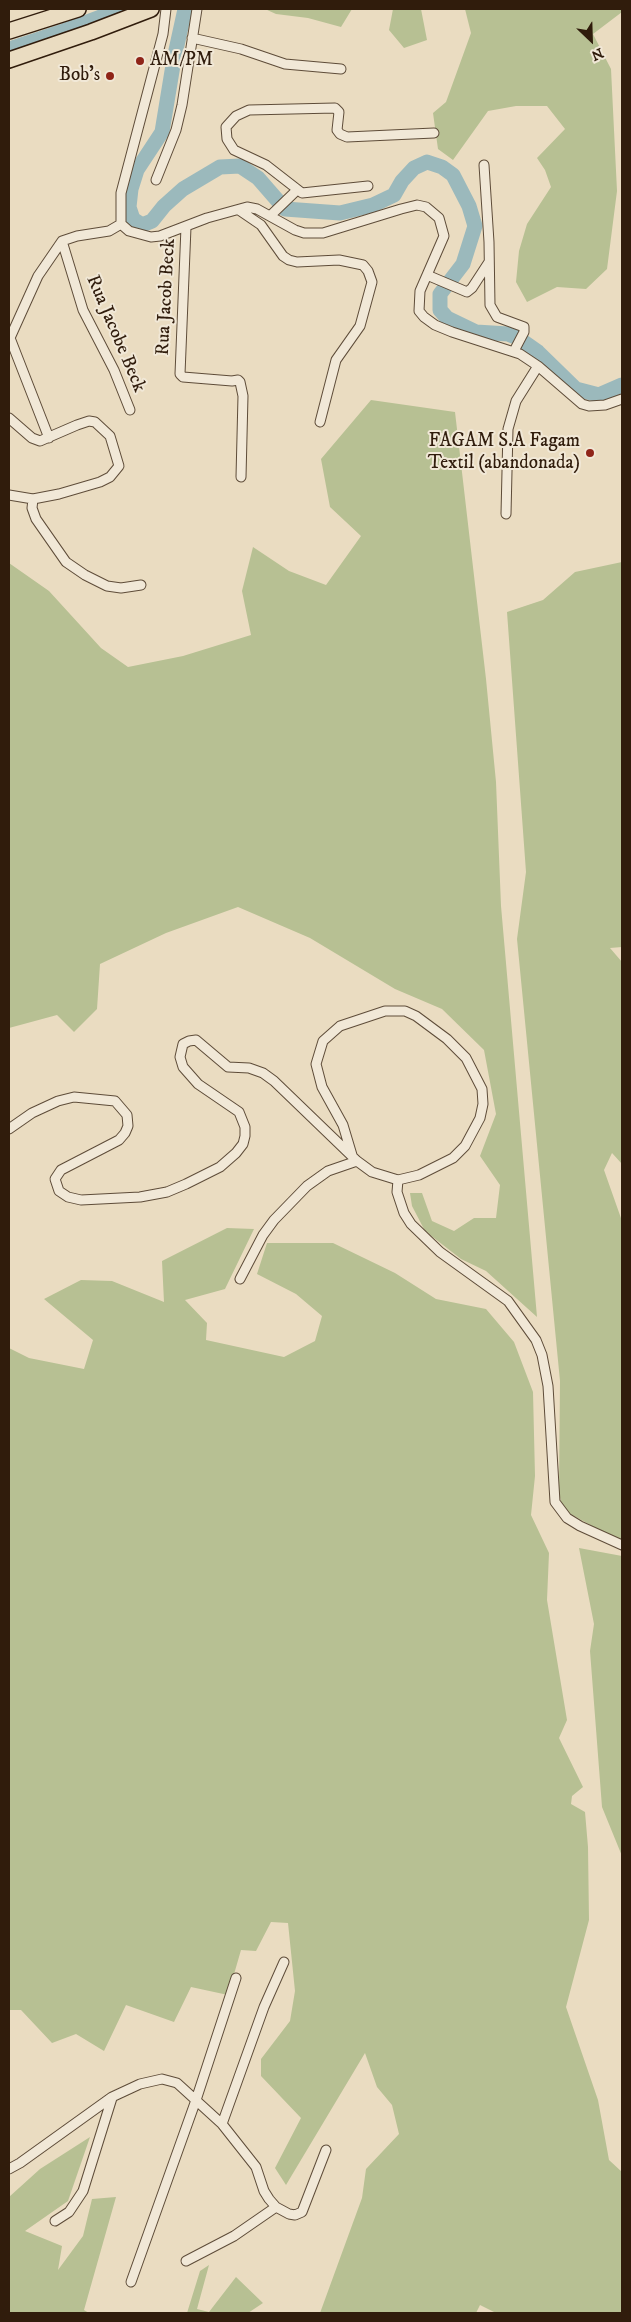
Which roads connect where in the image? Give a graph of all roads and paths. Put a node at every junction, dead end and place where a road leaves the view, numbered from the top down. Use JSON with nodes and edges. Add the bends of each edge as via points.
{"nodes":[{"id":1,"x":78,"y":9,"type":"edge"},
{"id":2,"x":166,"y":9,"type":"edge"},
{"id":3,"x":198,"y":9,"type":"edge"},
{"id":4,"x":148,"y":10,"type":"edge"},
{"id":5,"x":57,"y":16,"type":"junction"},
{"id":6,"x":165,"y":24,"type":"junction"},
{"id":7,"x":9,"y":31,"type":"edge"},
{"id":8,"x":192,"y":38,"type":"junction"},
{"id":9,"x":67,"y":40,"type":"junction"},
{"id":10,"x":9,"y":60,"type":"edge"},
{"id":11,"x":341,"y":69,"type":"dead end"},
{"id":12,"x":434,"y":133,"type":"dead end"},
{"id":13,"x":484,"y":165,"type":"dead end"},
{"id":14,"x":156,"y":180,"type":"dead end"},
{"id":15,"x":368,"y":186,"type":"dead end"},
{"id":16,"x":295,"y":194,"type":"junction"},
{"id":17,"x":239,"y":210,"type":"junction"},
{"id":18,"x":273,"y":214,"type":"junction"},
{"id":19,"x":122,"y":224,"type":"junction"},
{"id":20,"x":186,"y":227,"type":"junction"},
{"id":21,"x":62,"y":241,"type":"junction"},
{"id":22,"x":489,"y":262,"type":"junction"},
{"id":23,"x":427,"y":275,"type":"junction"},
{"id":24,"x":9,"y":338,"type":"edge"},
{"id":25,"x":516,"y":348,"type":"junction"},
{"id":26,"x":538,"y":366,"type":"junction"},
{"id":27,"x":622,"y":399,"type":"edge"},
{"id":28,"x":130,"y":410,"type":"dead end"},
{"id":29,"x":9,"y":418,"type":"edge"},
{"id":30,"x":320,"y":422,"type":"dead end"},
{"id":31,"x":49,"y":438,"type":"junction"},
{"id":32,"x":241,"y":477,"type":"dead end"},
{"id":33,"x":9,"y":495,"type":"edge"},
{"id":34,"x":33,"y":499,"type":"junction"},
{"id":35,"x":506,"y":514,"type":"dead end"},
{"id":36,"x":140,"y":585,"type":"dead end"},
{"id":37,"x":9,"y":1129,"type":"edge"},
{"id":38,"x":354,"y":1158,"type":"junction"},
{"id":39,"x":398,"y":1180,"type":"junction"},
{"id":40,"x":240,"y":1279,"type":"dead end"},
{"id":41,"x":622,"y":1546,"type":"edge"},
{"id":42,"x":284,"y":1962,"type":"dead end"},
{"id":43,"x":236,"y":1978,"type":"dead end"},
{"id":44,"x":112,"y":2097,"type":"junction"},
{"id":45,"x":196,"y":2100,"type":"junction"},
{"id":46,"x":222,"y":2124,"type":"junction"},
{"id":47,"x":326,"y":2150,"type":"dead end"},
{"id":48,"x":9,"y":2169,"type":"edge"},
{"id":49,"x":276,"y":2207,"type":"junction"},
{"id":50,"x":55,"y":2221,"type":"dead end"},
{"id":51,"x":186,"y":2261,"type":"dead end"},
{"id":52,"x":131,"y":2282,"type":"dead end"}],
"edges":[{"from":1,"to":5,"type":"main road"},
{"from":2,"to":6,"type":"street"},
{"from":3,"to":8,"type":"street"},
{"from":4,"to":6,"type":"street"},
{"from":4,"to":9,"type":"main road"},
{"from":5,"to":7,"type":"main road"},
{"from":5,"to":9,"type":"main road"},
{"from":6,"to":19,"type":"street","via":[[125,171],[121,193]]},
{"from":8,"to":11,"type":"street","via":[[242,49],[285,64]]},
{"from":8,"to":14,"type":"street","via":[[181,112]]},
{"from":9,"to":10,"type":"main road"},
{"from":12,"to":16,"type":"street","via":[[347,137],[337,130],[339,112],[335,108],[249,110],[230,120],[226,132],[231,147],[286,179]]},
{"from":13,"to":22,"type":"street"},
{"from":15,"to":16,"type":"street"},
{"from":16,"to":18,"type":"street"},
{"from":17,"to":18,"type":"street","via":[[247,207]]},
{"from":17,"to":20,"type":"street"},
{"from":17,"to":30,"type":"street","via":[[261,225],[289,260],[339,260],[363,265],[368,271],[372,282],[360,326],[336,360]]},
{"from":18,"to":23,"type":"street","via":[[295,230],[313,233],[332,231],[417,205],[426,207],[439,218],[444,236]]},
{"from":19,"to":20,"type":"street","via":[[134,233],[151,237]]},
{"from":19,"to":21,"type":"street","via":[[109,231]]},
{"from":20,"to":32,"type":"street","name":"Rua Jacob Beck","via":[[180,374],[183,377],[240,382],[244,396]]},
{"from":21,"to":24,"type":"street","via":[[38,276]]},
{"from":21,"to":28,"type":"street","name":"Rua Jacobe Beck","via":[[83,310],[114,370]]},
{"from":22,"to":23,"type":"street","via":[[467,292]]},
{"from":22,"to":25,"type":"street","via":[[492,311],[497,317],[523,326],[524,332]]},
{"from":23,"to":25,"type":"street","via":[[418,303],[419,311],[428,321],[452,332]]},
{"from":24,"to":31,"type":"street"},
{"from":25,"to":26,"type":"street"},
{"from":26,"to":27,"type":"street","via":[[582,404],[605,405]]},
{"from":26,"to":35,"type":"street","via":[[516,401],[508,429]]},
{"from":29,"to":31,"type":"street","via":[[34,439]]},
{"from":31,"to":34,"type":"street","via":[[77,425],[95,422],[110,436],[119,466],[110,477],[100,482]]},
{"from":33,"to":34,"type":"street"},
{"from":34,"to":36,"type":"street","via":[[36,519],[66,562],[107,586]]},
{"from":37,"to":38,"type":"street","via":[[58,1101],[74,1097],[115,1101],[127,1115],[125,1134],[61,1170],[55,1179],[59,1191],[74,1199],[140,1197],[167,1192],[186,1184],[220,1167],[236,1154],[245,1136],[239,1112],[198,1084],[183,1067],[180,1050],[189,1040],[196,1040],[228,1068],[249,1068],[268,1077]]},
{"from":38,"to":39,"type":"street","via":[[372,1172]]},
{"from":38,"to":39,"type":"street","via":[[343,1125],[322,1087],[316,1064],[322,1041],[340,1026],[385,1011],[406,1011],[447,1039],[466,1058],[482,1089],[483,1104],[474,1133],[453,1158],[419,1175]]},
{"from":38,"to":40,"type":"street","via":[[307,1186],[274,1220]]},
{"from":39,"to":41,"type":"street","via":[[397,1192],[404,1213],[423,1238],[508,1301],[536,1340],[548,1386],[555,1502],[567,1518]]},
{"from":42,"to":46,"type":"street","via":[[264,2007]]},
{"from":43,"to":45,"type":"street"},
{"from":44,"to":45,"type":"street","via":[[140,2084],[162,2079],[177,2083]]},
{"from":44,"to":48,"type":"street"},
{"from":44,"to":50,"type":"street","via":[[83,2191],[69,2212]]},
{"from":45,"to":46,"type":"street"},
{"from":45,"to":52,"type":"street"},
{"from":46,"to":49,"type":"street","via":[[256,2167],[264,2191]]},
{"from":47,"to":49,"type":"street","via":[[302,2212],[289,2214]]},
{"from":49,"to":51,"type":"street","via":[[234,2236]]}]}
